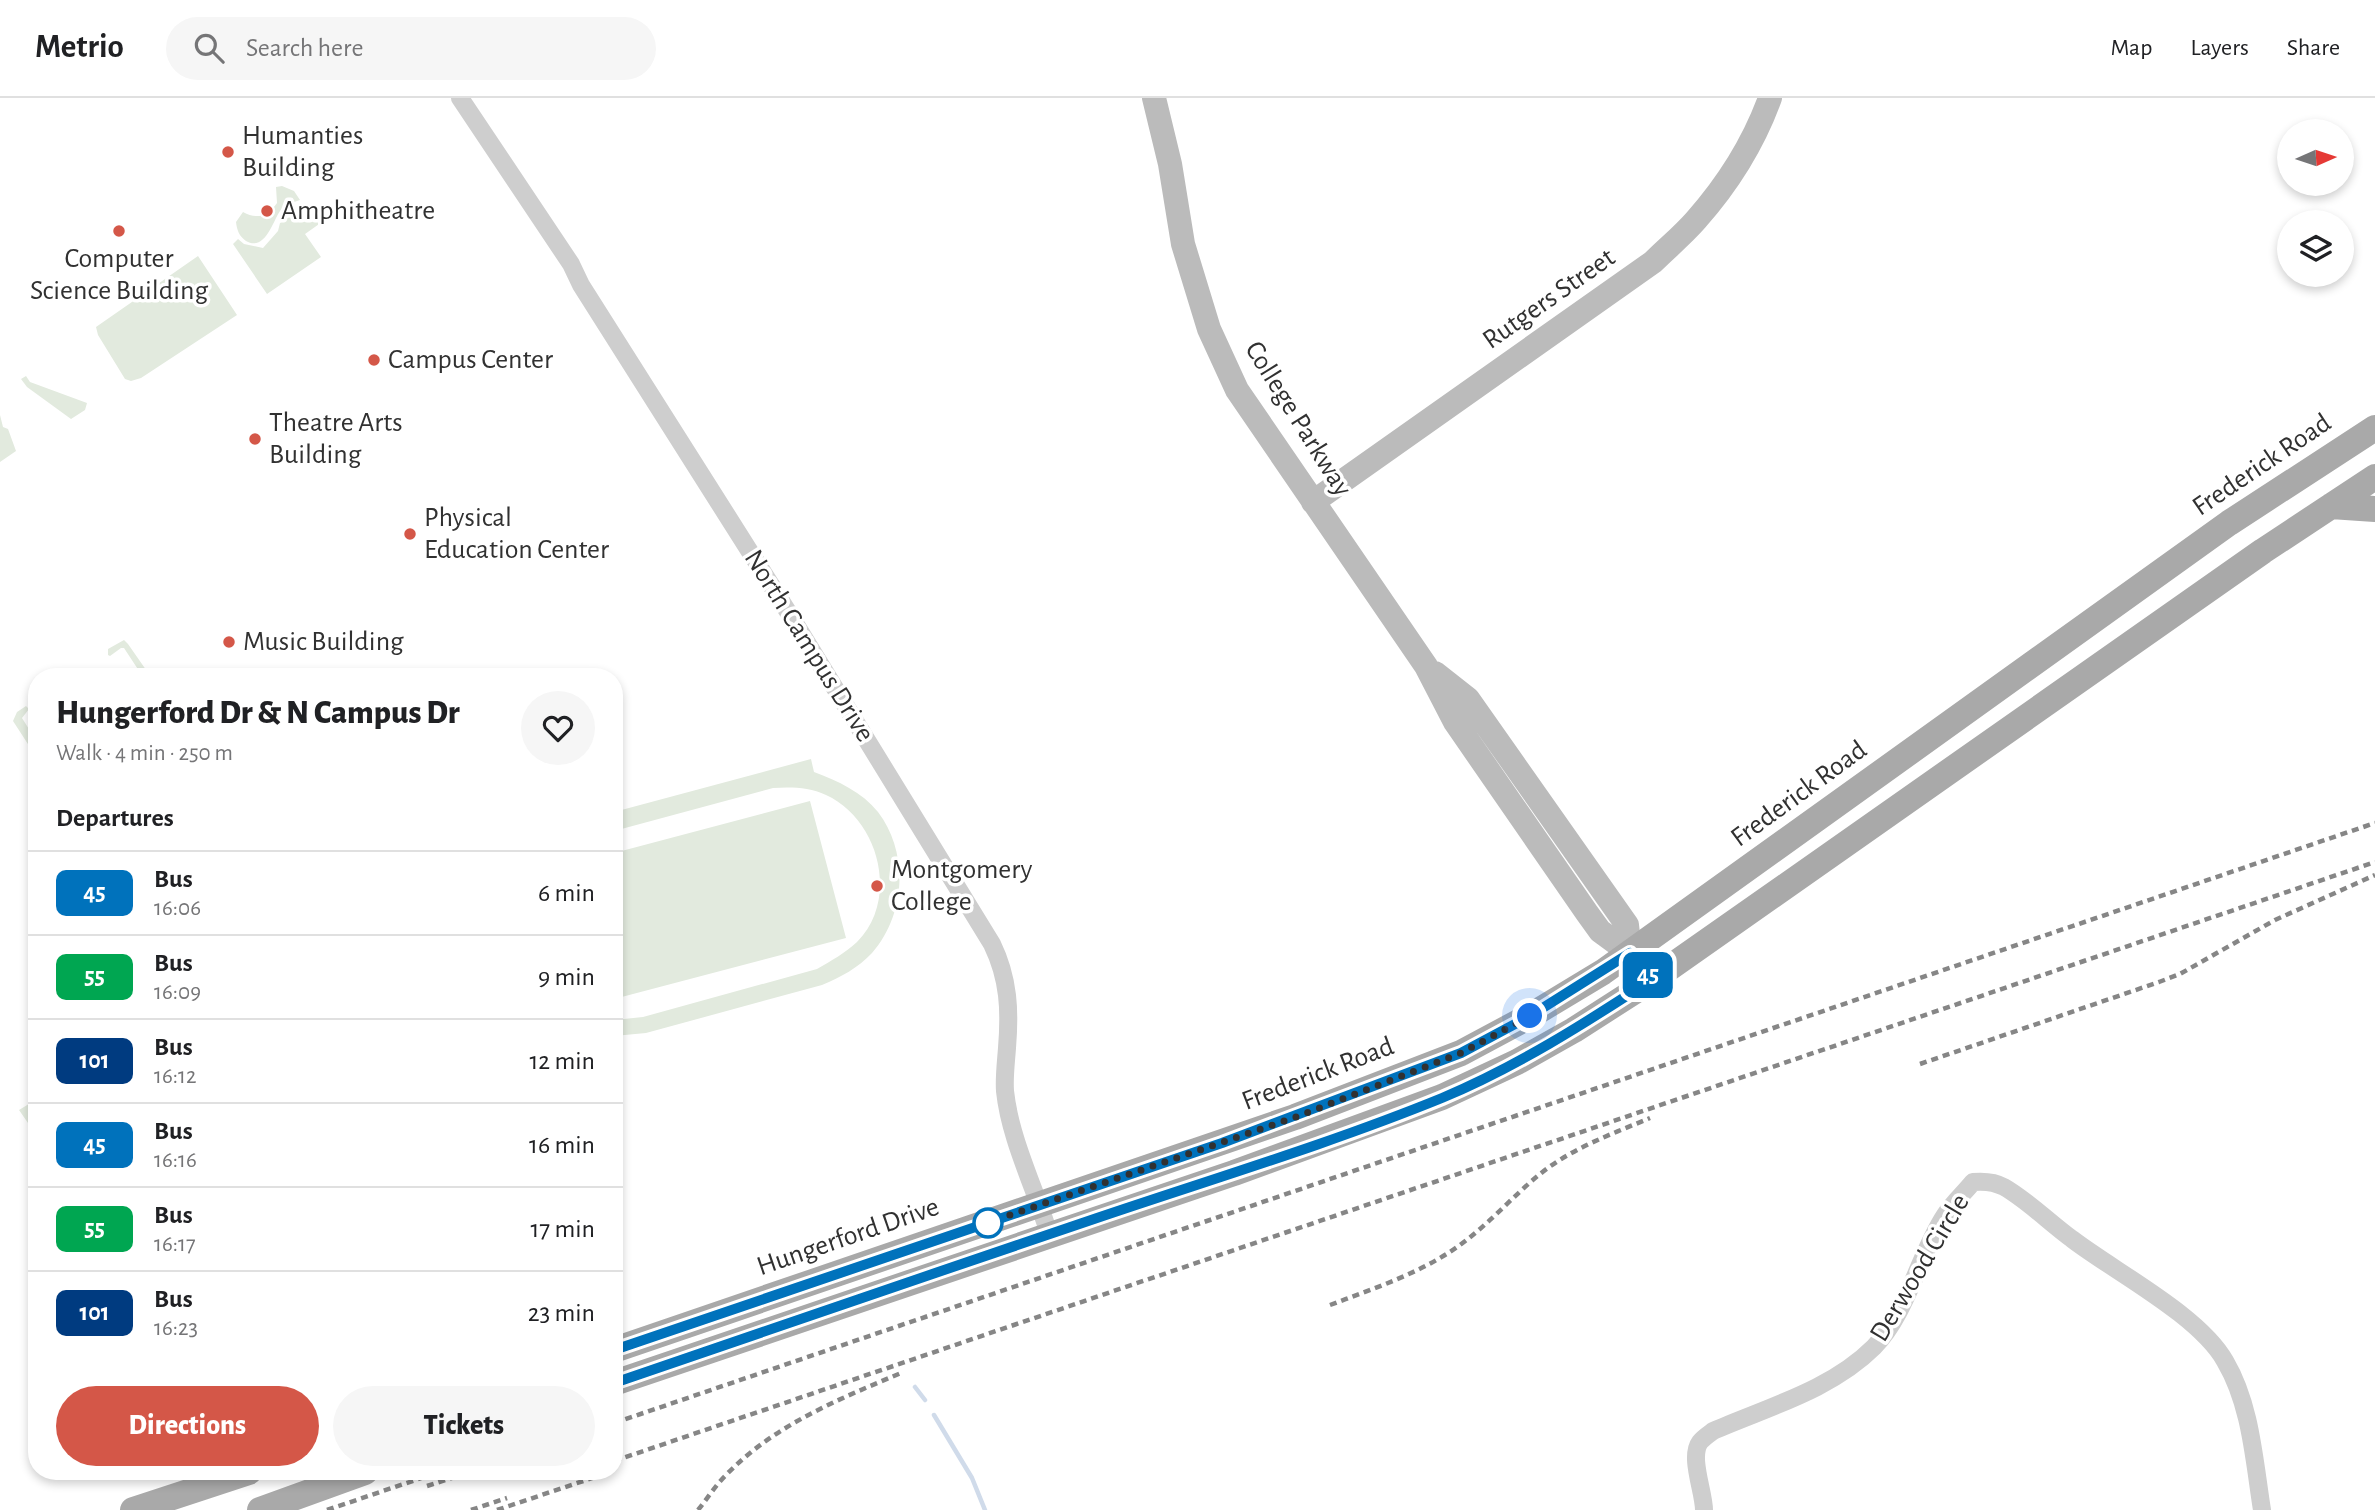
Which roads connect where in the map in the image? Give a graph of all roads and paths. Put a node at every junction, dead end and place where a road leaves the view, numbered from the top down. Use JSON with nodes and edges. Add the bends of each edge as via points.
{"nodes":[{"id":1,"x":460,"y":98,"type":"edge"},
{"id":2,"x":1154,"y":98,"type":"edge"},
{"id":3,"x":1770,"y":98,"type":"edge"},
{"id":4,"x":2375,"y":428,"type":"edge"},
{"id":5,"x":2375,"y":477,"type":"edge"},
{"id":6,"x":1313,"y":502,"type":"junction"},
{"id":7,"x":2332,"y":506,"type":"junction"},
{"id":8,"x":2375,"y":509,"type":"edge"},
{"id":9,"x":1630,"y":953,"type":"junction"},
{"id":10,"x":1651,"y":980,"type":"junction"},
{"id":11,"x":1222,"y":1143,"type":"joint"},
{"id":12,"x":1040,"y":1205,"type":"junction"},
{"id":13,"x":1049,"y":1234,"type":"junction"},
{"id":14,"x":623,"y":1347,"type":"edge"},
{"id":15,"x":623,"y":1380,"type":"edge"},
{"id":16,"x":225,"y":1480,"type":"edge"},
{"id":17,"x":343,"y":1480,"type":"edge"},
{"id":18,"x":133,"y":1510,"type":"edge"},
{"id":19,"x":260,"y":1510,"type":"edge"},
{"id":20,"x":1704,"y":1510,"type":"edge"},
{"id":21,"x":2262,"y":1510,"type":"edge"}],
"edges":[{"from":1,"to":12,"type":"street","name":"North Campus Drive","via":[[571,264],[992,944],[1008,990],[1005,1080],[1011,1123]]},
{"from":2,"to":6,"type":"street","name":"College Parkway","via":[[1171,163],[1183,244],[1209,329],[1237,390]]},
{"from":3,"to":6,"type":"street","name":"Rutgers Street","via":[[1741,158],[1697,220],[1653,262]]},
{"from":4,"to":9,"type":"main road","name":"Frederick Road","via":[[2229,523]]},
{"from":5,"to":7,"type":"main road"},
{"from":6,"to":9,"type":"street","name":"College Parkway","via":[[1426,666],[1468,699],[1627,925]]},
{"from":7,"to":8,"type":"main road"},
{"from":7,"to":10,"type":"main road"},
{"from":9,"to":10,"type":"street","name":"College Parkway"},
{"from":9,"to":11,"type":"main road","name":"Frederick Road","via":[[1461,1053]]},
{"from":10,"to":13,"type":"main road","via":[[1517,1062],[1442,1097]]},
{"from":11,"to":12,"type":"main road","name":"Hungerford Drive"},
{"from":12,"to":13,"type":"street","name":"North Campus Drive"},
{"from":12,"to":14,"type":"main road","name":"Hungerford Drive"},
{"from":13,"to":15,"type":"main road"},
{"from":16,"to":18,"type":"main road"},
{"from":17,"to":19,"type":"main road"},
{"from":20,"to":21,"type":"street","name":"Derwood Circle","via":[[1695,1455],[1700,1442],[1713,1431],[1818,1387],[1875,1346],[1945,1215],[1973,1182],[1986,1181],[2004,1186],[2210,1340],[2230,1371],[2244,1406]]}]}
